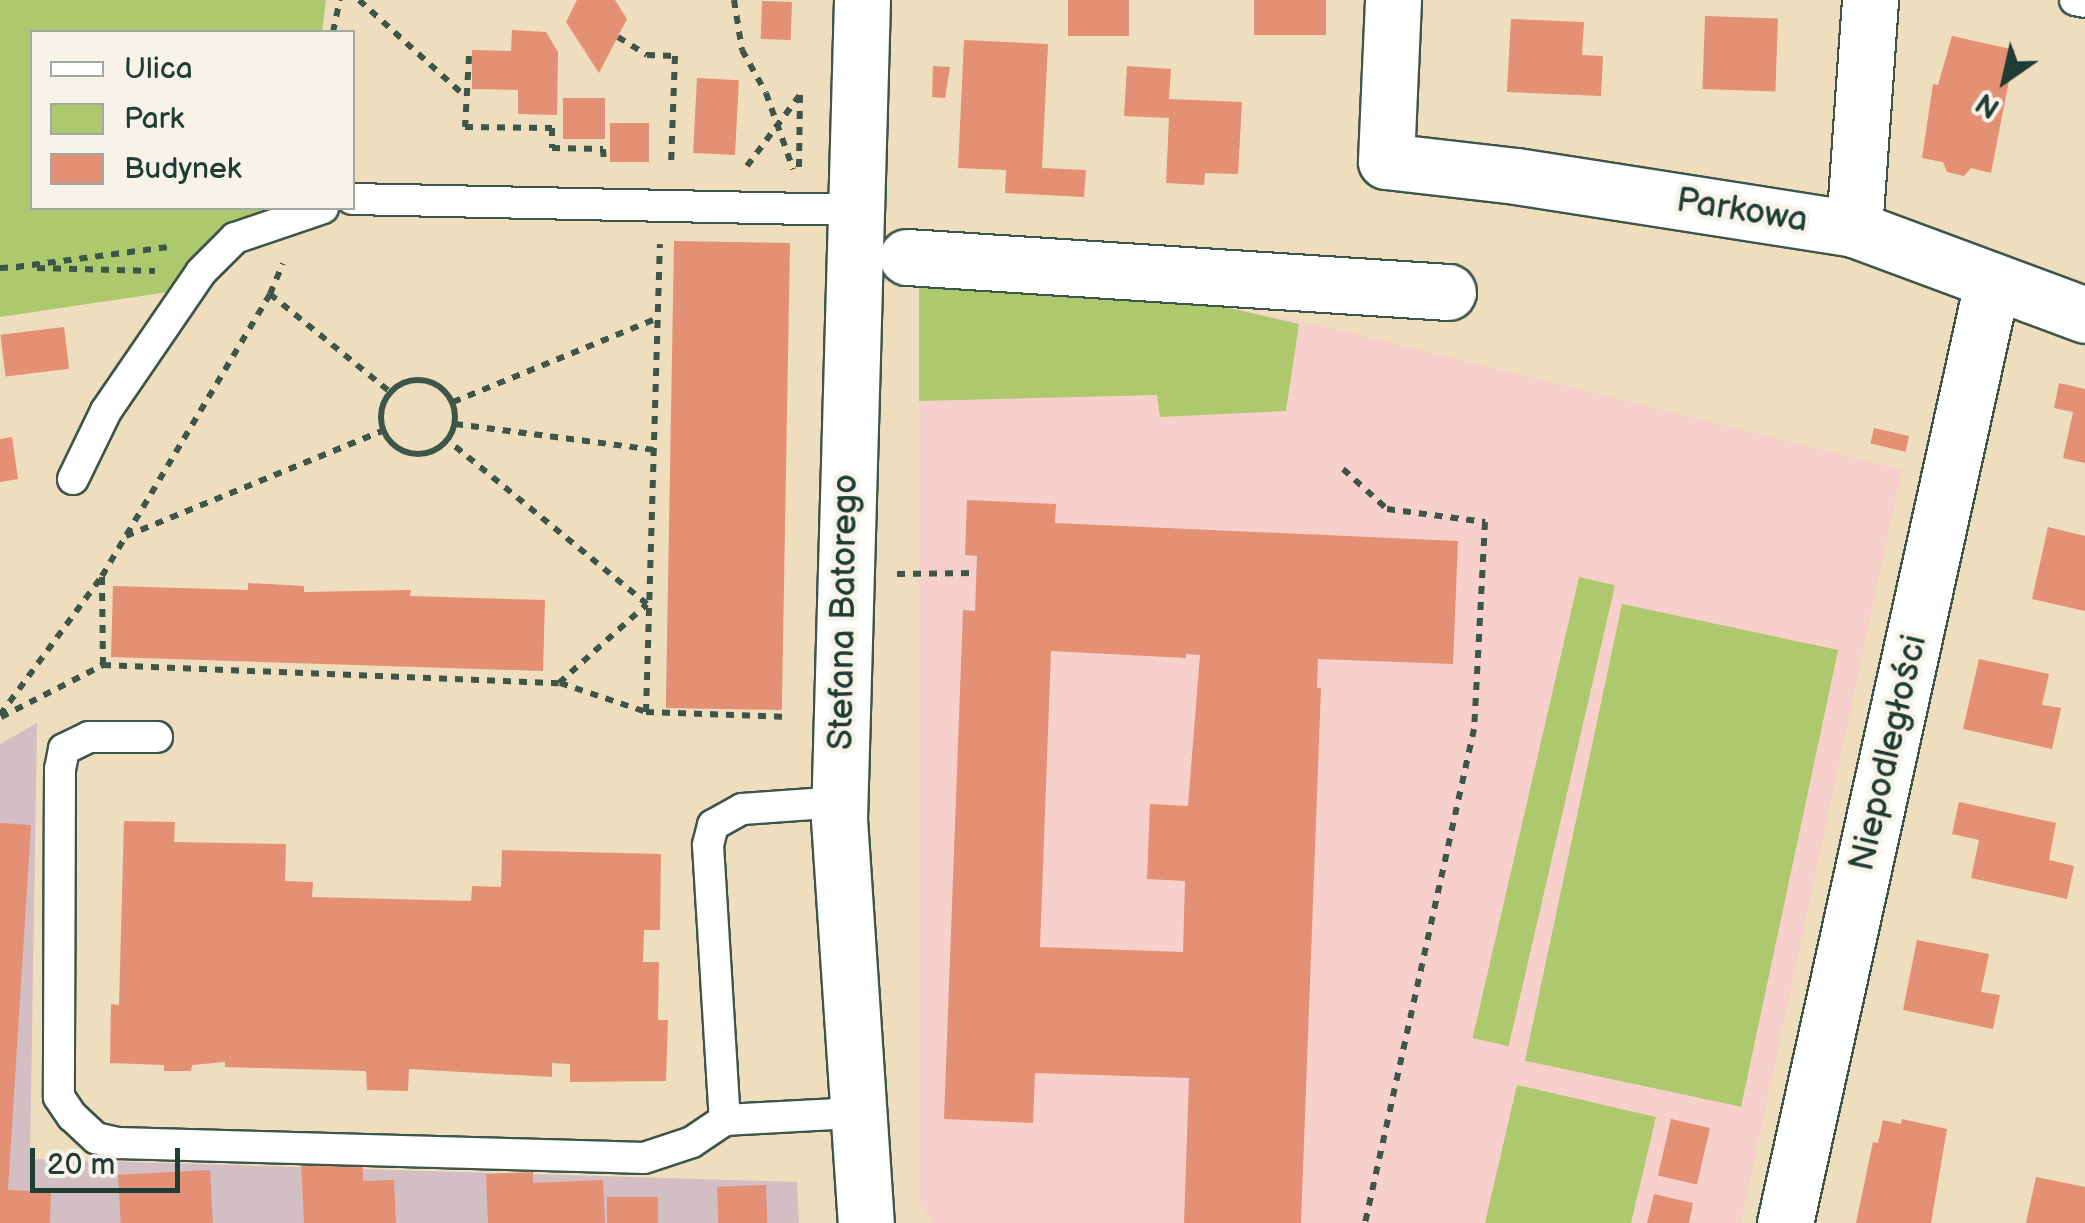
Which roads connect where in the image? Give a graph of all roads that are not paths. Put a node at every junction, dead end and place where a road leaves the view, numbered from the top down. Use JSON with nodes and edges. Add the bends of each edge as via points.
{"nodes":[{"id":1,"x":862,"y":0,"type":"edge"},
{"id":2,"x":1393,"y":0,"type":"edge"},
{"id":3,"x":1870,"y":0,"type":"edge"},
{"id":4,"x":2076,"y":0,"type":"edge"},
{"id":5,"x":2085,"y":2,"type":"edge"},
{"id":6,"x":355,"y":199,"type":"edge"},
{"id":7,"x":854,"y":210,"type":"junction"},
{"id":8,"x":314,"y":211,"type":"edge"},
{"id":9,"x":1854,"y":229,"type":"junction"},
{"id":10,"x":907,"y":257,"type":"dead end"},
{"id":11,"x":1992,"y":283,"type":"junction"},
{"id":12,"x":1448,"y":292,"type":"dead end"},
{"id":13,"x":2085,"y":315,"type":"edge"},
{"id":14,"x":73,"y":478,"type":"dead end"},
{"id":15,"x":158,"y":737,"type":"dead end"},
{"id":16,"x":840,"y":802,"type":"junction"},
{"id":17,"x":856,"y":1113,"type":"junction"},
{"id":18,"x":726,"y":1120,"type":"junction"},
{"id":19,"x":866,"y":1223,"type":"edge"},
{"id":20,"x":1784,"y":1223,"type":"edge"}],
"edges":[{"from":1,"to":7,"type":"street","name":"Stefana Batorego"},
{"from":2,"to":9,"type":"street","name":"Parkowa","via":[[1386,161]]},
{"from":3,"to":9,"type":"street"},
{"from":4,"to":5,"type":"lane"},
{"from":6,"to":7,"type":"lane"},
{"from":7,"to":16,"type":"street","name":"Stefana Batorego"},
{"from":8,"to":14,"type":"lane","via":[[234,238],[201,272],[106,412]]},
{"from":9,"to":11,"type":"street","name":"Parkowa"},
{"from":10,"to":12,"type":"street"},
{"from":11,"to":13,"type":"street","name":"Parkowa"},
{"from":11,"to":20,"type":"street","name":"Niepodległości"},
{"from":15,"to":18,"type":"lane","via":[[89,737],[64,749],[60,769],[59,1096],[96,1138],[644,1158],[692,1142]]},
{"from":16,"to":17,"type":"street","name":"Stefana Batorego"},
{"from":16,"to":18,"type":"lane","via":[[742,809],[713,825],[708,845]]},
{"from":17,"to":18,"type":"lane"},
{"from":17,"to":19,"type":"street","name":"Stefana Batorego"}]}
